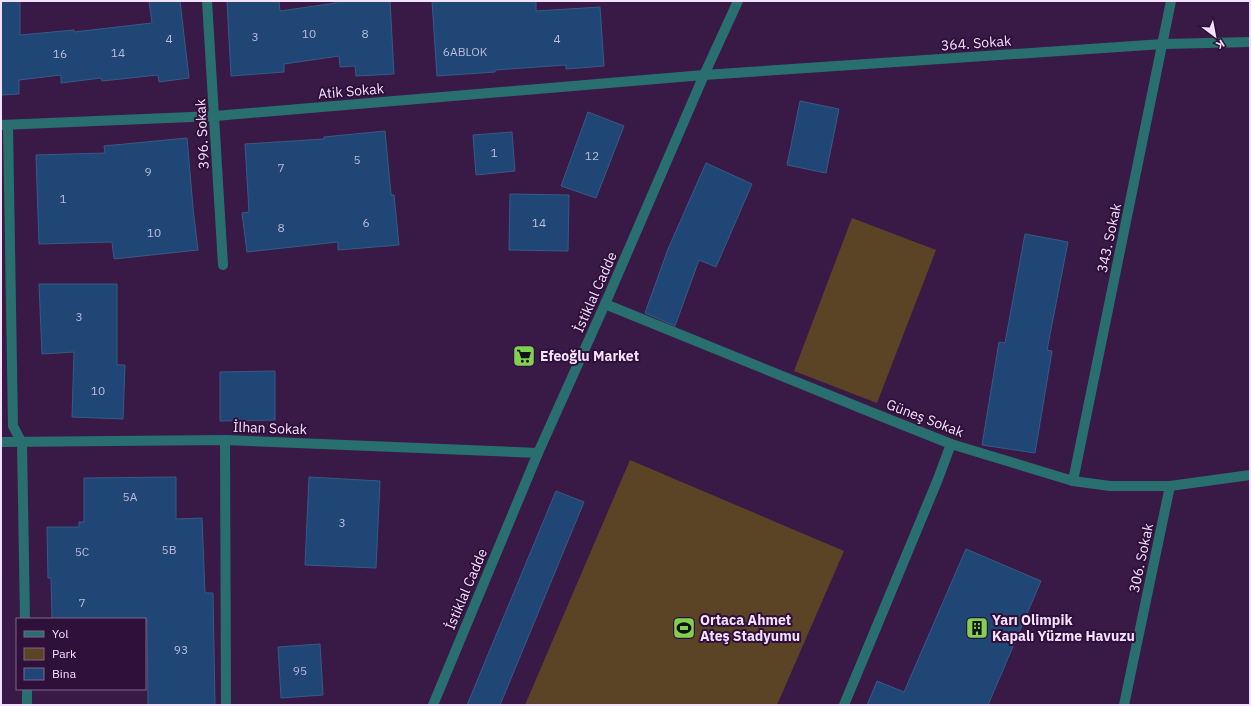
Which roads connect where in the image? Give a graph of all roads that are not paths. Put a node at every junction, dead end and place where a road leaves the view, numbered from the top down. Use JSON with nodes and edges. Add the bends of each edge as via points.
{"nodes":[{"id":1,"x":207,"y":1,"type":"edge"},
{"id":2,"x":738,"y":1,"type":"edge"},
{"id":3,"x":1171,"y":1,"type":"edge"},
{"id":4,"x":1250,"y":42,"type":"edge"},
{"id":5,"x":1163,"y":44,"type":"junction"},
{"id":6,"x":704,"y":75,"type":"junction"},
{"id":7,"x":215,"y":116,"type":"junction"},
{"id":8,"x":5,"y":125,"type":"edge"},
{"id":9,"x":223,"y":265,"type":"dead end"},
{"id":10,"x":605,"y":304,"type":"junction"},
{"id":11,"x":225,"y":440,"type":"junction"},
{"id":12,"x":1,"y":442,"type":"edge"},
{"id":13,"x":22,"y":443,"type":"junction"},
{"id":14,"x":951,"y":444,"type":"junction"},
{"id":15,"x":538,"y":453,"type":"junction"},
{"id":16,"x":1250,"y":475,"type":"edge"},
{"id":17,"x":1073,"y":481,"type":"junction"},
{"id":18,"x":1170,"y":486,"type":"junction"},
{"id":19,"x":25,"y":618,"type":"edge"},
{"id":20,"x":27,"y":690,"type":"edge"},
{"id":21,"x":27,"y":705,"type":"edge"},
{"id":22,"x":226,"y":705,"type":"edge"},
{"id":23,"x":433,"y":705,"type":"edge"},
{"id":24,"x":844,"y":705,"type":"edge"},
{"id":25,"x":1124,"y":705,"type":"edge"}],
"edges":[{"from":1,"to":7,"type":"street","name":"396. Sokak"},
{"from":2,"to":6,"type":"street","name":"İstiklal Cadde"},
{"from":3,"to":5,"type":"street","name":"343. Sokak"},
{"from":4,"to":5,"type":"street","name":"364. Sokak"},
{"from":5,"to":6,"type":"street","name":"364. Sokak"},
{"from":5,"to":17,"type":"street","name":"343. Sokak"},
{"from":6,"to":7,"type":"street","name":"Atik Sokak"},
{"from":6,"to":10,"type":"street","name":"İstiklal Cadde"},
{"from":7,"to":8,"type":"street","name":"Atik Sokak"},
{"from":7,"to":9,"type":"street","name":"396. Sokak"},
{"from":8,"to":13,"type":"street","via":[[13,426]]},
{"from":10,"to":14,"type":"street","name":"Güneş Sokak"},
{"from":10,"to":15,"type":"street","name":"İstiklal Cadde"},
{"from":11,"to":13,"type":"street","name":"İlhan Sokak"},
{"from":11,"to":15,"type":"street","name":"İlhan Sokak"},
{"from":11,"to":22,"type":"street"},
{"from":12,"to":13,"type":"street","name":"İlhan Sokak"},
{"from":13,"to":19,"type":"street"},
{"from":14,"to":17,"type":"street","name":"Güneş Sokak"},
{"from":14,"to":24,"type":"street"},
{"from":15,"to":23,"type":"street","name":"İstiklal Cadde"},
{"from":16,"to":18,"type":"street","name":"Güneş Sokak"},
{"from":17,"to":18,"type":"street","name":"Güneş Sokak","via":[[1110,486]]},
{"from":18,"to":25,"type":"street","name":"306. Sokak"},
{"from":20,"to":21,"type":"street"}]}
